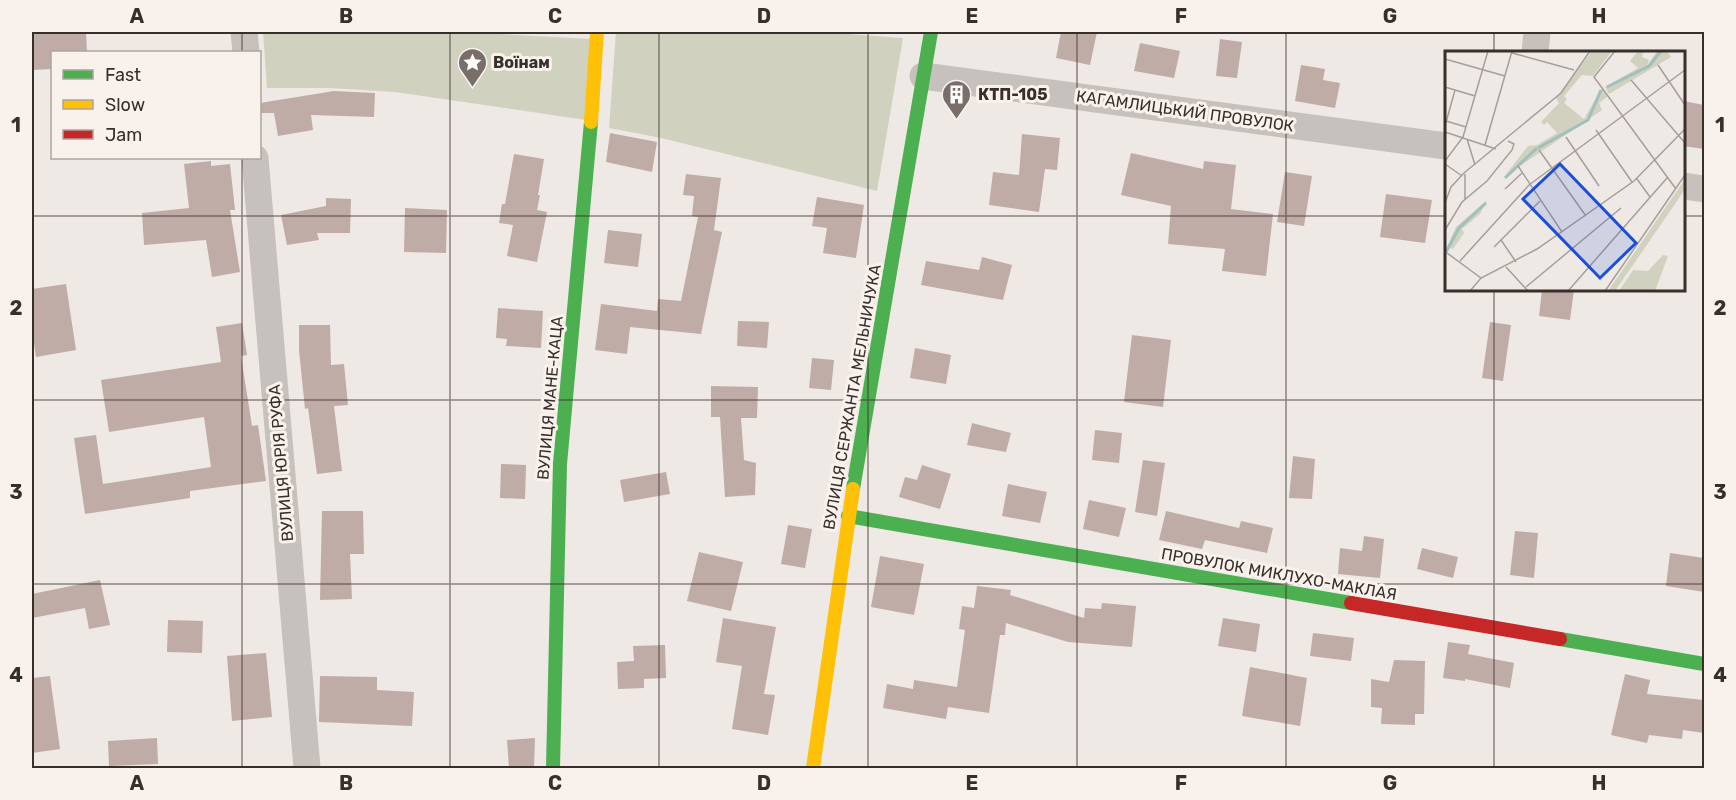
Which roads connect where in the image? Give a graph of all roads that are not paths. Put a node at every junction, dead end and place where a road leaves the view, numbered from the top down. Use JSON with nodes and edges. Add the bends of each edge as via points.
{"nodes":[{"id":1,"x":244,"y":32,"type":"edge"},
{"id":2,"x":597,"y":32,"type":"edge"},
{"id":3,"x":931,"y":32,"type":"edge"},
{"id":4,"x":1537,"y":32,"type":"edge"},
{"id":5,"x":246,"y":51,"type":"edge"},
{"id":6,"x":1535,"y":51,"type":"edge"},
{"id":7,"x":923,"y":76,"type":"junction"},
{"id":8,"x":1445,"y":146,"type":"edge"},
{"id":9,"x":255,"y":159,"type":"edge"},
{"id":10,"x":1685,"y":186,"type":"edge"},
{"id":11,"x":1704,"y":189,"type":"edge"},
{"id":12,"x":848,"y":516,"type":"junction"},
{"id":13,"x":1704,"y":664,"type":"edge"},
{"id":14,"x":307,"y":768,"type":"edge"},
{"id":15,"x":553,"y":768,"type":"edge"},
{"id":16,"x":813,"y":768,"type":"edge"}],
"edges":[{"from":1,"to":5,"type":"street"},
{"from":2,"to":15,"type":"street","name":"ВУЛИЦЯ МАНЕ-КАЦА","via":[[560,464]]},
{"from":3,"to":7,"type":"street","name":"ВУЛИЦЯ СЕРЖАНТА МЕЛЬНИЧУКА"},
{"from":4,"to":6,"type":"street"},
{"from":7,"to":8,"type":"street","name":"КАГАМЛИЦЬКИЙ ПРОВУЛОК"},
{"from":7,"to":12,"type":"street","name":"ВУЛИЦЯ СЕРЖАНТА МЕЛЬНИЧУКА"},
{"from":9,"to":14,"type":"street","name":"ВУЛИЦЯ ЮРІЯ РУФА"},
{"from":10,"to":11,"type":"street"},
{"from":12,"to":13,"type":"street","name":"ПРОВУЛОК МИКЛУХО-МАКЛАЯ"},
{"from":12,"to":16,"type":"street","name":"ВУЛИЦЯ СЕРЖАНТА МЕЛЬНИЧУКА"}]}
